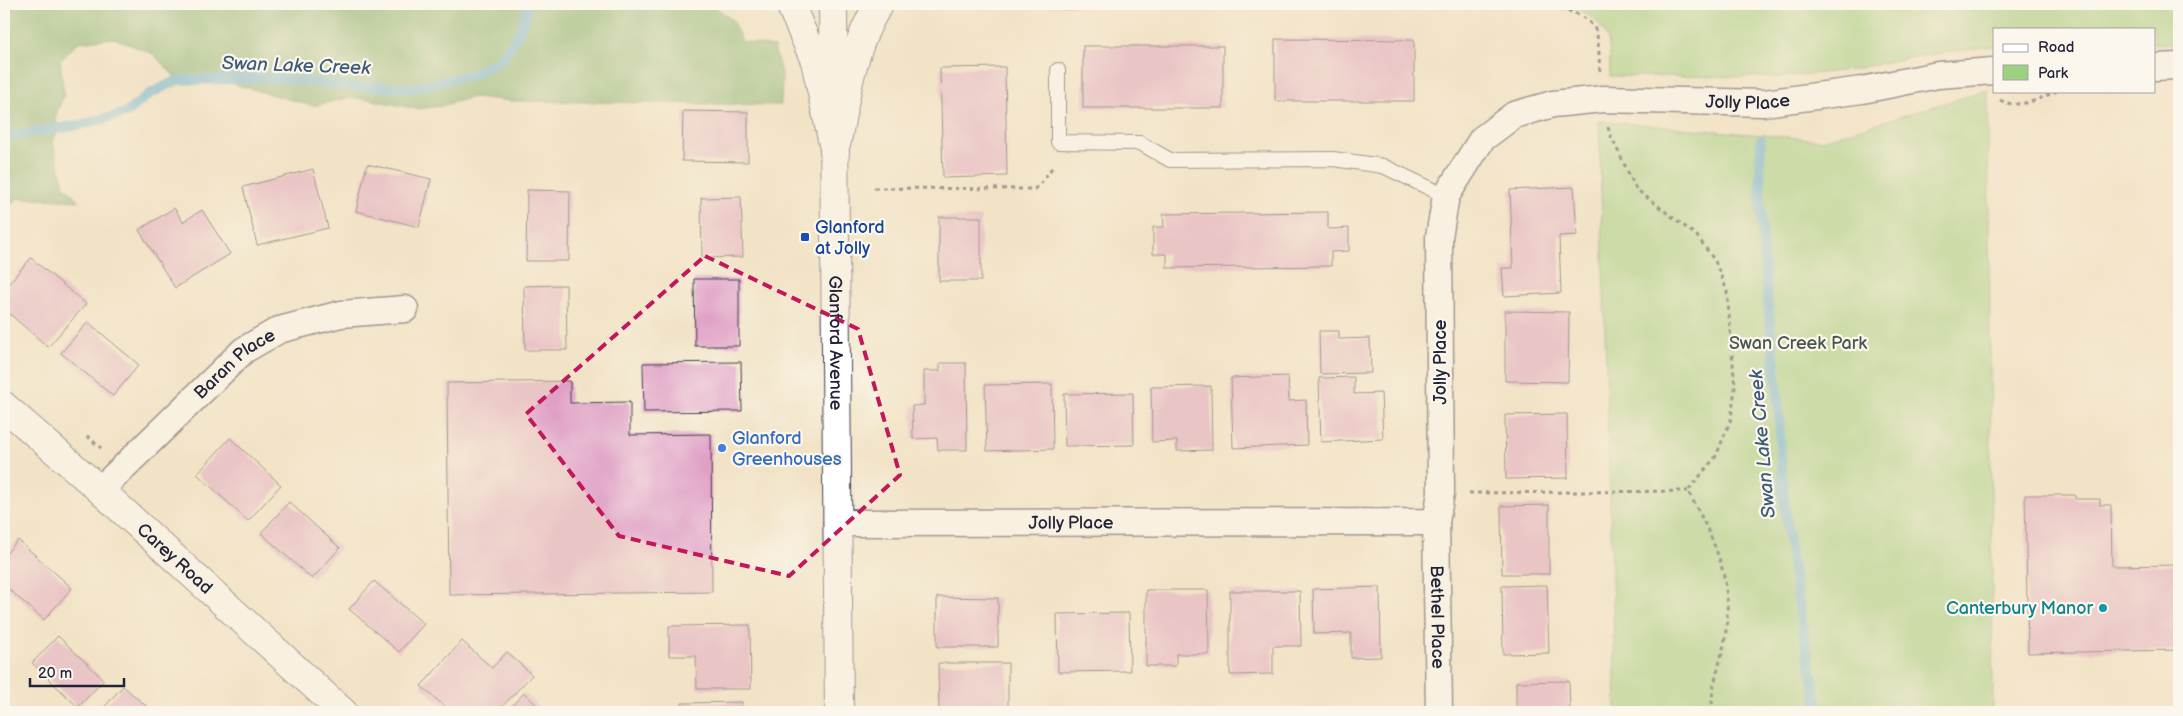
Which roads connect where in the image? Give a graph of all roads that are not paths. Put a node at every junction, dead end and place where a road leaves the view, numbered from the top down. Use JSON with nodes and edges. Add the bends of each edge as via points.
{"nodes":[{"id":1,"x":790,"y":4,"type":"edge"},
{"id":2,"x":833,"y":4,"type":"edge"},
{"id":3,"x":879,"y":4,"type":"edge"},
{"id":4,"x":2179,"y":66,"type":"edge"},
{"id":5,"x":2156,"y":67,"type":"edge"},
{"id":6,"x":1058,"y":70,"type":"dead end"},
{"id":7,"x":1993,"y":84,"type":"edge"},
{"id":8,"x":835,"y":153,"type":"junction"},
{"id":9,"x":1446,"y":196,"type":"junction"},
{"id":10,"x":405,"y":309,"type":"dead end"},
{"id":11,"x":4,"y":406,"type":"edge"},
{"id":12,"x":100,"y":490,"type":"junction"},
{"id":13,"x":1436,"y":522,"type":"junction"},
{"id":14,"x":837,"y":523,"type":"junction"},
{"id":15,"x":343,"y":712,"type":"edge"},
{"id":16,"x":839,"y":712,"type":"edge"},
{"id":17,"x":1439,"y":712,"type":"edge"}],
"edges":[{"from":1,"to":8,"type":"main road","via":[[815,61]]},
{"from":2,"to":8,"type":"main road","name":"Glanford Avenue"},
{"from":3,"to":8,"type":"main road","via":[[863,34],[854,61]]},
{"from":4,"to":5,"type":"street"},
{"from":6,"to":9,"type":"lane","via":[[1058,142],[1140,143],[1170,160],[1333,159],[1383,166]]},
{"from":7,"to":9,"type":"street","name":"Jolly Place","via":[[1938,75],[1862,90],[1764,103],[1604,99],[1553,104],[1514,115],[1482,139]]},
{"from":8,"to":14,"type":"main road","name":"Glanford Avenue"},
{"from":9,"to":13,"type":"street","name":"Jolly Place","via":[[1439,237],[1441,493]]},
{"from":10,"to":12,"type":"street","name":"Baran Place","via":[[341,314],[279,330],[244,350]]},
{"from":11,"to":12,"type":"main road","name":"Carey Road"},
{"from":12,"to":15,"type":"main road","name":"Carey Road"},
{"from":13,"to":14,"type":"street","name":"Jolly Place"},
{"from":13,"to":17,"type":"street","name":"Bethel Place"},
{"from":14,"to":16,"type":"main road","name":"Glanford Avenue"}]}
